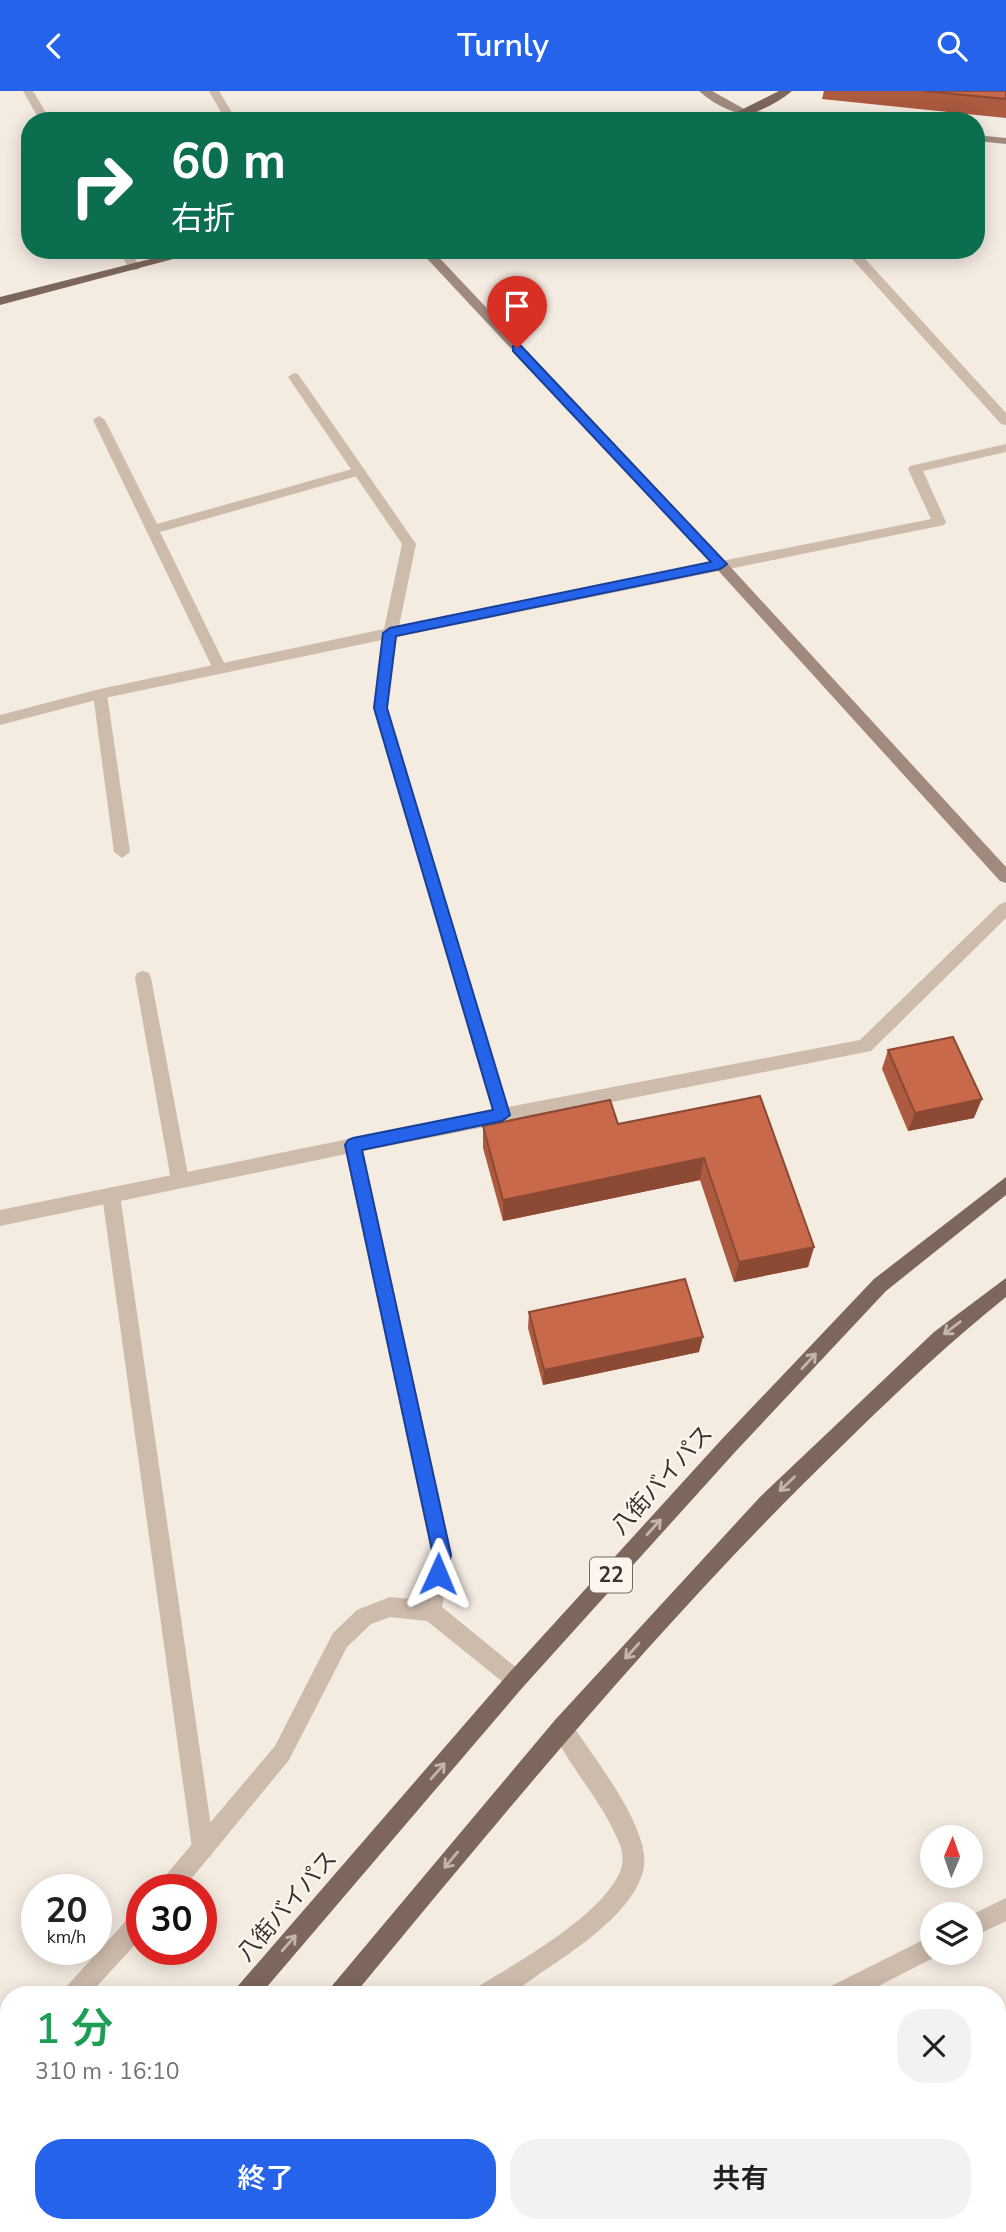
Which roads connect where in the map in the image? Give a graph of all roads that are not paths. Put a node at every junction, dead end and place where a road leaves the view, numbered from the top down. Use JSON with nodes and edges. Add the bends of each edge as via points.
{"nodes":[{"id":1,"x":28,"y":91,"type":"edge"},
{"id":2,"x":214,"y":91,"type":"edge"},
{"id":3,"x":704,"y":91,"type":"edge"},
{"id":4,"x":787,"y":91,"type":"edge"},
{"id":5,"x":41,"y":112,"type":"edge"},
{"id":6,"x":227,"y":112,"type":"edge"},
{"id":7,"x":736,"y":112,"type":"edge"},
{"id":8,"x":752,"y":112,"type":"edge"},
{"id":9,"x":985,"y":139,"type":"edge"},
{"id":10,"x":1006,"y":141,"type":"edge"},
{"id":11,"x":129,"y":259,"type":"edge"},
{"id":12,"x":166,"y":259,"type":"edge"},
{"id":13,"x":433,"y":259,"type":"edge"},
{"id":14,"x":858,"y":259,"type":"edge"},
{"id":15,"x":134,"y":267,"type":"junction"},
{"id":16,"x":1,"y":298,"type":"edge"},
{"id":17,"x":294,"y":377,"type":"dead end"},
{"id":18,"x":99,"y":420,"type":"dead end"},
{"id":19,"x":1006,"y":421,"type":"edge"},
{"id":20,"x":1006,"y":448,"type":"edge"},
{"id":21,"x":359,"y":471,"type":"junction"},
{"id":22,"x":153,"y":530,"type":"junction"},
{"id":23,"x":720,"y":564,"type":"junction"},
{"id":24,"x":390,"y":633,"type":"junction"},
{"id":25,"x":220,"y":669,"type":"junction"},
{"id":26,"x":100,"y":694,"type":"junction"},
{"id":27,"x":0,"y":720,"type":"edge"},
{"id":28,"x":122,"y":852,"type":"dead end"},
{"id":29,"x":1006,"y":877,"type":"edge"},
{"id":30,"x":1006,"y":908,"type":"edge"},
{"id":31,"x":143,"y":978,"type":"dead end"},
{"id":32,"x":502,"y":1115,"type":"junction"},
{"id":33,"x":353,"y":1145,"type":"junction"},
{"id":34,"x":180,"y":1181,"type":"junction"},
{"id":35,"x":1006,"y":1185,"type":"edge"},
{"id":36,"x":111,"y":1195,"type":"junction"},
{"id":37,"x":0,"y":1218,"type":"edge"},
{"id":38,"x":1006,"y":1286,"type":"edge"},
{"id":39,"x":430,"y":1611,"type":"junction"},
{"id":40,"x":516,"y":1680,"type":"junction"},
{"id":41,"x":562,"y":1727,"type":"junction"},
{"id":42,"x":203,"y":1848,"type":"junction"},
{"id":43,"x":181,"y":1874,"type":"edge"},
{"id":44,"x":1006,"y":1909,"type":"edge"},
{"id":45,"x":983,"y":1921,"type":"edge"},
{"id":46,"x":126,"y":1938,"type":"edge"},
{"id":47,"x":920,"y":1953,"type":"edge"},
{"id":48,"x":82,"y":1986,"type":"edge"},
{"id":49,"x":253,"y":1986,"type":"edge"},
{"id":50,"x":346,"y":1986,"type":"edge"},
{"id":51,"x":507,"y":1986,"type":"edge"},
{"id":52,"x":854,"y":1986,"type":"edge"}],
"edges":[{"from":1,"to":5,"type":"street"},
{"from":2,"to":6,"type":"street"},
{"from":3,"to":7,"type":"street"},
{"from":4,"to":8,"type":"main road"},
{"from":9,"to":10,"type":"street"},
{"from":11,"to":15,"type":"street"},
{"from":12,"to":15,"type":"main road"},
{"from":13,"to":23,"type":"street"},
{"from":14,"to":19,"type":"street"},
{"from":15,"to":16,"type":"main road"},
{"from":17,"to":21,"type":"street"},
{"from":18,"to":22,"type":"street"},
{"from":20,"to":23,"type":"street","via":[[915,469],[939,521]]},
{"from":21,"to":22,"type":"street"},
{"from":21,"to":24,"type":"street","via":[[408,544]]},
{"from":22,"to":25,"type":"street"},
{"from":23,"to":24,"type":"street"},
{"from":23,"to":29,"type":"street"},
{"from":24,"to":25,"type":"street"},
{"from":24,"to":32,"type":"street","via":[[380,708]]},
{"from":25,"to":26,"type":"street"},
{"from":26,"to":27,"type":"street"},
{"from":26,"to":28,"type":"street"},
{"from":30,"to":32,"type":"street","via":[[865,1046]]},
{"from":31,"to":34,"type":"street"},
{"from":32,"to":33,"type":"street"},
{"from":33,"to":34,"type":"street"},
{"from":33,"to":39,"type":"street","via":[[442,1555]]},
{"from":34,"to":36,"type":"street"},
{"from":40,"to":35,"type":"main road","name":"八街バイパス","number":"22","one_way":true,"via":[[880,1285]]},
{"from":36,"to":37,"type":"street"},
{"from":36,"to":42,"type":"street"},
{"from":38,"to":41,"type":"main road","one_way":true,"via":[[941,1338],[766,1504]]},
{"from":39,"to":40,"type":"street"},
{"from":39,"to":42,"type":"street","via":[[390,1607],[364,1617],[340,1640],[282,1753]]},
{"from":49,"to":40,"type":"main road","name":"八街バイパス","number":"22","one_way":true},
{"from":41,"to":50,"type":"main road","one_way":true},
{"from":41,"to":51,"type":"street","via":[[621,1821],[634,1859],[626,1887],[595,1920]]},
{"from":42,"to":43,"type":"street"},
{"from":44,"to":45,"type":"street"},
{"from":46,"to":48,"type":"street"},
{"from":47,"to":52,"type":"street"}]}
